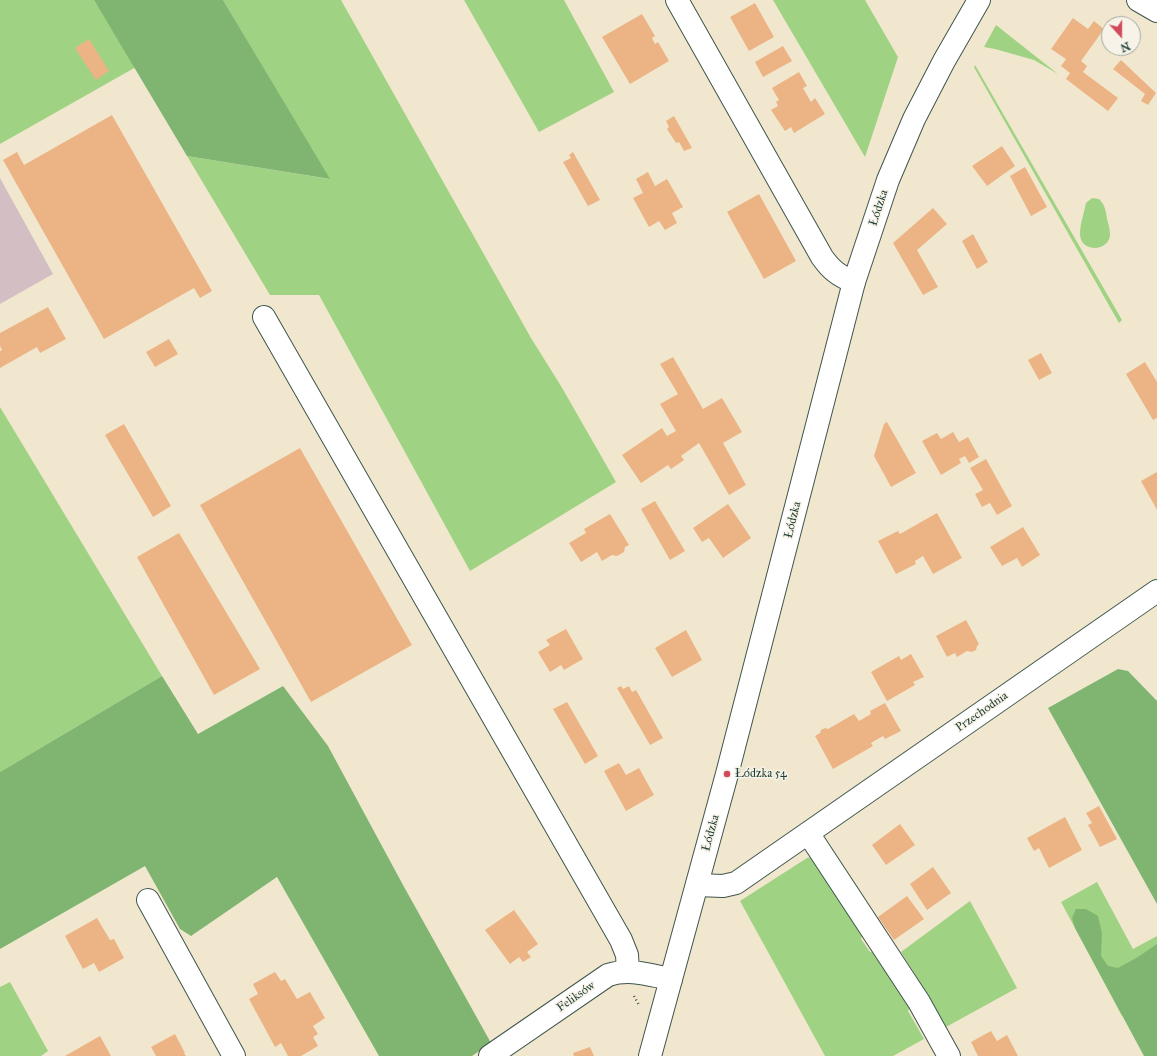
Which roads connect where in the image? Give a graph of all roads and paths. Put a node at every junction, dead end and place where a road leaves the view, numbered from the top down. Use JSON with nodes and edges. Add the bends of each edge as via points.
{"nodes":[{"id":1,"x":677,"y":0,"type":"edge"},
{"id":2,"x":979,"y":0,"type":"edge"},
{"id":3,"x":1138,"y":0,"type":"edge"},
{"id":4,"x":1157,"y":11,"type":"edge"},
{"id":5,"x":854,"y":282,"type":"junction"},
{"id":6,"x":264,"y":317,"type":"dead end"},
{"id":7,"x":1157,"y":591,"type":"edge"},
{"id":8,"x":808,"y":833,"type":"junction"},
{"id":9,"x":697,"y":885,"type":"junction"},
{"id":10,"x":148,"y":900,"type":"dead end"},
{"id":11,"x":628,"y":971,"type":"junction"},
{"id":12,"x":671,"y":979,"type":"junction"},
{"id":13,"x":234,"y":1056,"type":"edge"},
{"id":14,"x":490,"y":1056,"type":"edge"},
{"id":15,"x":650,"y":1056,"type":"edge"},
{"id":16,"x":948,"y":1056,"type":"edge"}],
"edges":[{"from":1,"to":5,"type":"street","via":[[822,257],[830,268]]},
{"from":2,"to":5,"type":"street","name":"Łódzka","via":[[911,126],[888,180]]},
{"from":3,"to":4,"type":"street"},
{"from":5,"to":9,"type":"street","name":"Łódzka"},
{"from":6,"to":11,"type":"street","via":[[621,940],[627,955]]},
{"from":7,"to":8,"type":"street","name":"Przechodnia"},
{"from":8,"to":9,"type":"street","name":"Przechodnia","via":[[736,883],[723,886]]},
{"from":8,"to":16,"type":"street","via":[[915,995]]},
{"from":9,"to":12,"type":"street","name":"Łódzka"},
{"from":10,"to":13,"type":"street"},
{"from":11,"to":12,"type":"street","name":"Feliksów"},
{"from":11,"to":14,"type":"street","name":"Feliksów","via":[[608,975]]},
{"from":12,"to":15,"type":"street","name":"Łódzka"}]}
